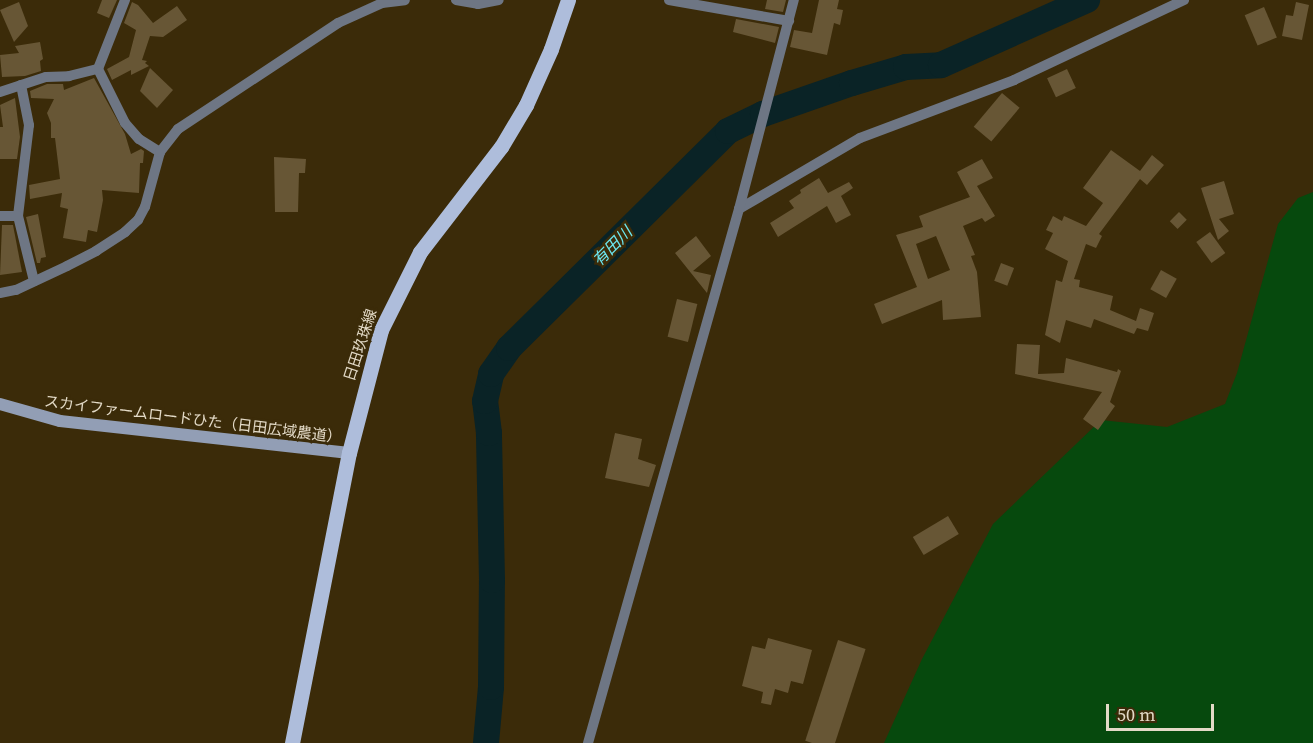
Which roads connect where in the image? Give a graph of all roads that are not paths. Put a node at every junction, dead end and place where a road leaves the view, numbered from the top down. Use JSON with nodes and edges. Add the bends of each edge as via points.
{"nodes":[{"id":1,"x":125,"y":0,"type":"edge"},
{"id":2,"x":405,"y":0,"type":"edge"},
{"id":3,"x":456,"y":0,"type":"edge"},
{"id":4,"x":499,"y":0,"type":"edge"},
{"id":5,"x":568,"y":0,"type":"edge"},
{"id":6,"x":669,"y":0,"type":"edge"},
{"id":7,"x":794,"y":0,"type":"edge"},
{"id":8,"x":1184,"y":0,"type":"edge"},
{"id":9,"x":789,"y":21,"type":"junction"},
{"id":10,"x":98,"y":69,"type":"junction"},
{"id":11,"x":21,"y":85,"type":"junction"},
{"id":12,"x":0,"y":92,"type":"edge"},
{"id":13,"x":159,"y":152,"type":"junction"},
{"id":14,"x":739,"y":209,"type":"junction"},
{"id":15,"x":0,"y":216,"type":"edge"},
{"id":16,"x":18,"y":216,"type":"junction"},
{"id":17,"x":34,"y":281,"type":"junction"},
{"id":18,"x":0,"y":293,"type":"edge"},
{"id":19,"x":0,"y":404,"type":"edge"},
{"id":20,"x":349,"y":453,"type":"junction"},
{"id":21,"x":292,"y":743,"type":"edge"},
{"id":22,"x":588,"y":743,"type":"edge"}],
"edges":[{"from":1,"to":10,"type":"street"},
{"from":2,"to":13,"type":"street","via":[[382,3],[338,23],[178,129]]},
{"from":3,"to":4,"type":"street","via":[[478,4]]},
{"from":5,"to":20,"type":"main road","name":"日田玖珠線","via":[[526,105],[501,147],[420,252],[398,294],[381,330]]},
{"from":6,"to":9,"type":"street"},
{"from":7,"to":9,"type":"street"},
{"from":8,"to":14,"type":"street","via":[[1014,80],[860,138]]},
{"from":9,"to":14,"type":"street"},
{"from":10,"to":11,"type":"street"},
{"from":10,"to":13,"type":"street","via":[[125,123]]},
{"from":11,"to":12,"type":"street"},
{"from":11,"to":16,"type":"street","via":[[29,125]]},
{"from":13,"to":17,"type":"street","via":[[150,191],[138,219],[96,251]]},
{"from":14,"to":22,"type":"street"},
{"from":15,"to":16,"type":"street"},
{"from":16,"to":17,"type":"street"},
{"from":17,"to":18,"type":"street"},
{"from":19,"to":20,"type":"street","name":"スカイファームロードひた（日田広域農道）","via":[[60,421]]},
{"from":20,"to":21,"type":"main road","name":"日田玖珠線"}]}
